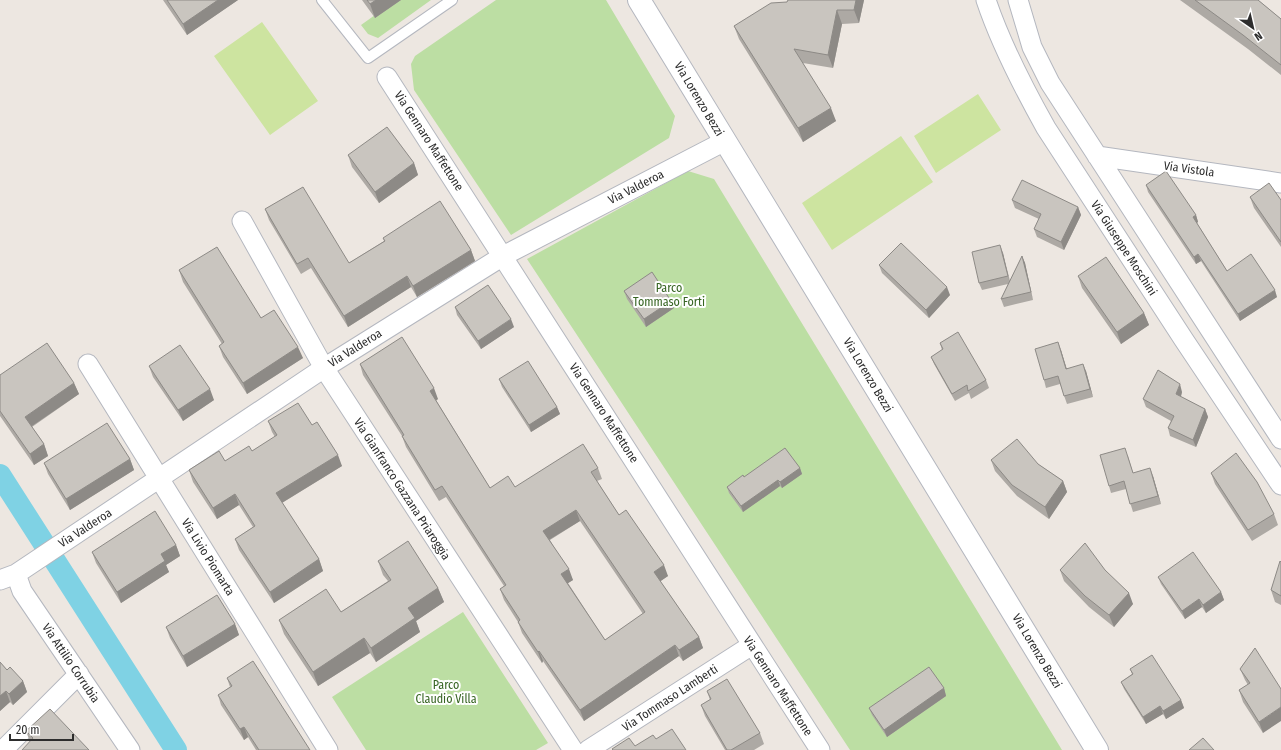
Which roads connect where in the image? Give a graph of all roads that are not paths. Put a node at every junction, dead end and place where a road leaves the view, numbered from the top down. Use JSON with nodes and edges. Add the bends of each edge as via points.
{"nodes":[{"id":1,"x":322,"y":0,"type":"edge"},
{"id":2,"x":452,"y":0,"type":"edge"},
{"id":3,"x":639,"y":0,"type":"edge"},
{"id":4,"x":986,"y":0,"type":"edge"},
{"id":5,"x":1018,"y":0,"type":"edge"},
{"id":6,"x":387,"y":77,"type":"dead end"},
{"id":7,"x":725,"y":141,"type":"junction"},
{"id":8,"x":1097,"y":156,"type":"junction"},
{"id":9,"x":1281,"y":183,"type":"edge"},
{"id":10,"x":242,"y":221,"type":"dead end"},
{"id":11,"x":503,"y":256,"type":"junction"},
{"id":12,"x":88,"y":364,"type":"dead end"},
{"id":13,"x":324,"y":368,"type":"junction"},
{"id":14,"x":1281,"y":439,"type":"edge"},
{"id":15,"x":159,"y":478,"type":"junction"},
{"id":16,"x":1281,"y":485,"type":"edge"},
{"id":17,"x":8,"y":577,"type":"edge"},
{"id":18,"x":752,"y":645,"type":"junction"},
{"id":19,"x":79,"y":674,"type":"junction"},
{"id":20,"x":3,"y":750,"type":"edge"},
{"id":21,"x":130,"y":750,"type":"edge"},
{"id":22,"x":328,"y":750,"type":"edge"},
{"id":23,"x":573,"y":750,"type":"edge"},
{"id":24,"x":588,"y":750,"type":"edge"},
{"id":25,"x":820,"y":750,"type":"edge"},
{"id":26,"x":1097,"y":750,"type":"edge"}],
"edges":[{"from":1,"to":2,"type":"lane","via":[[368,58]]},
{"from":3,"to":7,"type":"street","name":"Via Lorenzo Bezzi"},
{"from":4,"to":16,"type":"street","name":"Via Giuseppe Moschini","via":[[1027,94],[1051,135]]},
{"from":5,"to":8,"type":"street","via":[[1027,36],[1036,58]]},
{"from":6,"to":11,"type":"street","name":"Via Gennaro Maffettone"},
{"from":7,"to":11,"type":"street","name":"Via Valderoa"},
{"from":7,"to":26,"type":"street","name":"Via Lorenzo Bezzi"},
{"from":8,"to":9,"type":"street","name":"Via Vistola"},
{"from":8,"to":14,"type":"street"},
{"from":10,"to":13,"type":"street","name":"Via Gianfranco Gazzana Priaroggia"},
{"from":11,"to":13,"type":"street","name":"Via Valderoa"},
{"from":11,"to":18,"type":"street","name":"Via Gennaro Maffettone"},
{"from":12,"to":15,"type":"street","name":"Via Livio Piomarta"},
{"from":13,"to":15,"type":"street","name":"Via Valderoa"},
{"from":13,"to":23,"type":"street","name":"Via Gianfranco Gazzana Priaroggia"},
{"from":15,"to":17,"type":"street","name":"Via Valderoa"},
{"from":15,"to":22,"type":"street","name":"Via Livio Piomarta"},
{"from":17,"to":19,"type":"street","name":"Via Attilio Corrubia","via":[[22,591]]},
{"from":18,"to":24,"type":"street","name":"Via Tommaso Lamberti"},
{"from":18,"to":25,"type":"street","name":"Via Gennaro Maffettone"},
{"from":19,"to":20,"type":"street"},
{"from":19,"to":21,"type":"street","name":"Via Attilio Corrubia"}]}
